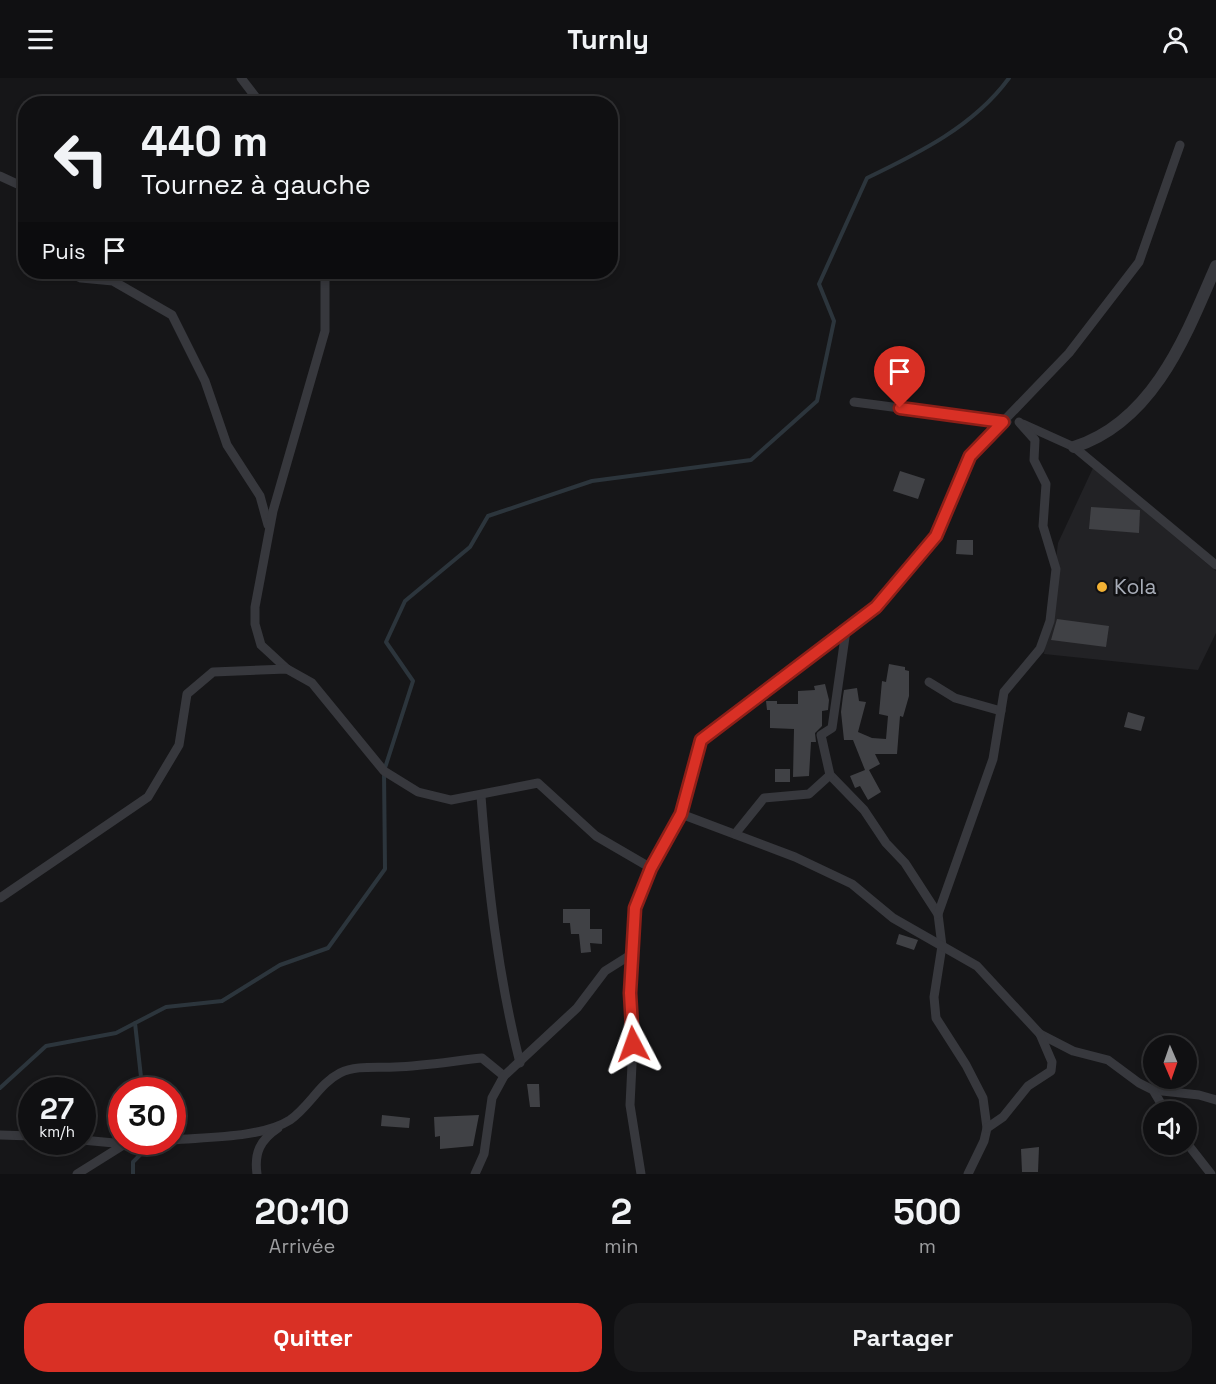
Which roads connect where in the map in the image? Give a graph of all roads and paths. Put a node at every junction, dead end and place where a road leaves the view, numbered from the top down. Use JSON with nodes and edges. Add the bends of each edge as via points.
{"nodes":[{"id":1,"x":241,"y":78,"type":"edge"},
{"id":2,"x":255,"y":96,"type":"edge"},
{"id":3,"x":1180,"y":145,"type":"dead end"},
{"id":4,"x":0,"y":176,"type":"edge"},
{"id":5,"x":18,"y":182,"type":"edge"},
{"id":6,"x":1216,"y":266,"type":"edge"},
{"id":7,"x":92,"y":279,"type":"edge"},
{"id":8,"x":325,"y":279,"type":"edge"},
{"id":9,"x":854,"y":402,"type":"dead end"},
{"id":10,"x":1003,"y":422,"type":"junction"},
{"id":11,"x":1019,"y":422,"type":"junction"},
{"id":12,"x":1074,"y":447,"type":"junction"},
{"id":13,"x":270,"y":530,"type":"junction"},
{"id":14,"x":1216,"y":564,"type":"edge"},
{"id":15,"x":846,"y":630,"type":"junction"},
{"id":16,"x":287,"y":669,"type":"junction"},
{"id":17,"x":929,"y":682,"type":"dead end"},
{"id":18,"x":1001,"y":711,"type":"junction"},
{"id":19,"x":830,"y":776,"type":"junction"},
{"id":20,"x":481,"y":796,"type":"junction"},
{"id":21,"x":681,"y":814,"type":"junction"},
{"id":22,"x":735,"y":834,"type":"junction"},
{"id":23,"x":651,"y":868,"type":"junction"},
{"id":24,"x":0,"y":898,"type":"edge"},
{"id":25,"x":938,"y":914,"type":"junction"},
{"id":26,"x":942,"y":946,"type":"junction"},
{"id":27,"x":632,"y":954,"type":"junction"},
{"id":28,"x":1040,"y":1034,"type":"junction"},
{"id":29,"x":520,"y":1063,"type":"junction"},
{"id":30,"x":504,"y":1076,"type":"junction"},
{"id":31,"x":1153,"y":1090,"type":"junction"},
{"id":32,"x":1216,"y":1100,"type":"edge"},
{"id":33,"x":1160,"y":1101,"type":"edge"},
{"id":34,"x":289,"y":1121,"type":"junction"},
{"id":35,"x":987,"y":1128,"type":"junction"},
{"id":36,"x":0,"y":1135,"type":"edge"},
{"id":37,"x":18,"y":1136,"type":"edge"},
{"id":38,"x":186,"y":1139,"type":"edge"},
{"id":39,"x":108,"y":1155,"type":"edge"},
{"id":40,"x":1196,"y":1155,"type":"edge"},
{"id":41,"x":77,"y":1174,"type":"edge"},
{"id":42,"x":257,"y":1174,"type":"edge"},
{"id":43,"x":475,"y":1174,"type":"edge"},
{"id":44,"x":641,"y":1174,"type":"edge"},
{"id":45,"x":968,"y":1174,"type":"edge"},
{"id":46,"x":1211,"y":1174,"type":"edge"}],
"edges":[{"from":1,"to":2,"type":"street"},
{"from":3,"to":10,"type":"street","via":[[1139,262],[1069,353]]},
{"from":4,"to":5,"type":"street"},
{"from":6,"to":12,"type":"street","via":[[1180,350],[1134,412],[1098,440]]},
{"from":7,"to":13,"type":"street","via":[[113,281],[172,315],[205,381],[227,445],[261,496]]},
{"from":8,"to":13,"type":"street","via":[[325,331]]},
{"from":9,"to":10,"type":"street"},
{"from":10,"to":11,"type":"street"},
{"from":10,"to":15,"type":"street","via":[[970,456],[936,536],[876,607]]},
{"from":11,"to":12,"type":"street"},
{"from":11,"to":18,"type":"street","via":[[1035,440],[1034,460],[1046,484],[1044,526],[1056,569],[1050,621],[1040,649],[1004,692]]},
{"from":12,"to":14,"type":"street"},
{"from":13,"to":16,"type":"street","via":[[255,624],[261,645]]},
{"from":15,"to":19,"type":"street","via":[[832,728],[821,735]]},
{"from":15,"to":21,"type":"street","via":[[701,740]]},
{"from":16,"to":20,"type":"street","via":[[312,683],[384,771],[418,792],[451,800]]},
{"from":16,"to":24,"type":"street","via":[[213,672],[187,693],[179,745],[148,797]]},
{"from":17,"to":18,"type":"street","via":[[955,698]]},
{"from":18,"to":25,"type":"street","via":[[993,759]]},
{"from":19,"to":22,"type":"street","via":[[808,794],[764,798]]},
{"from":19,"to":25,"type":"street","via":[[864,810]]},
{"from":20,"to":23,"type":"street","via":[[538,783],[596,836]]},
{"from":20,"to":29,"type":"street","via":[[490,907],[505,1005]]},
{"from":21,"to":22,"type":"street"},
{"from":21,"to":23,"type":"street"},
{"from":22,"to":26,"type":"street","via":[[852,884],[893,918]]},
{"from":23,"to":27,"type":"street","via":[[635,908]]},
{"from":25,"to":26,"type":"street"},
{"from":26,"to":28,"type":"street","via":[[977,966]]},
{"from":26,"to":35,"type":"street","via":[[934,997],[936,1018],[982,1098]]},
{"from":27,"to":29,"type":"street","via":[[605,971],[577,1008]]},
{"from":27,"to":44,"type":"street","via":[[630,1105]]},
{"from":28,"to":31,"type":"street","via":[[1073,1051],[1108,1060]]},
{"from":28,"to":35,"type":"street","via":[[1052,1062],[1051,1071],[1028,1086],[1003,1117]]},
{"from":29,"to":30,"type":"street"},
{"from":30,"to":34,"type":"street","via":[[482,1058],[355,1068],[328,1081]]},
{"from":30,"to":43,"type":"street","via":[[492,1098],[484,1154]]},
{"from":31,"to":32,"type":"street"},
{"from":31,"to":33,"type":"street"},
{"from":34,"to":38,"type":"street","via":[[237,1134]]},
{"from":34,"to":42,"type":"street","via":[[267,1136],[258,1148]]},
{"from":35,"to":45,"type":"street"},
{"from":36,"to":37,"type":"street"},
{"from":39,"to":41,"type":"street"},
{"from":40,"to":46,"type":"street"}]}
